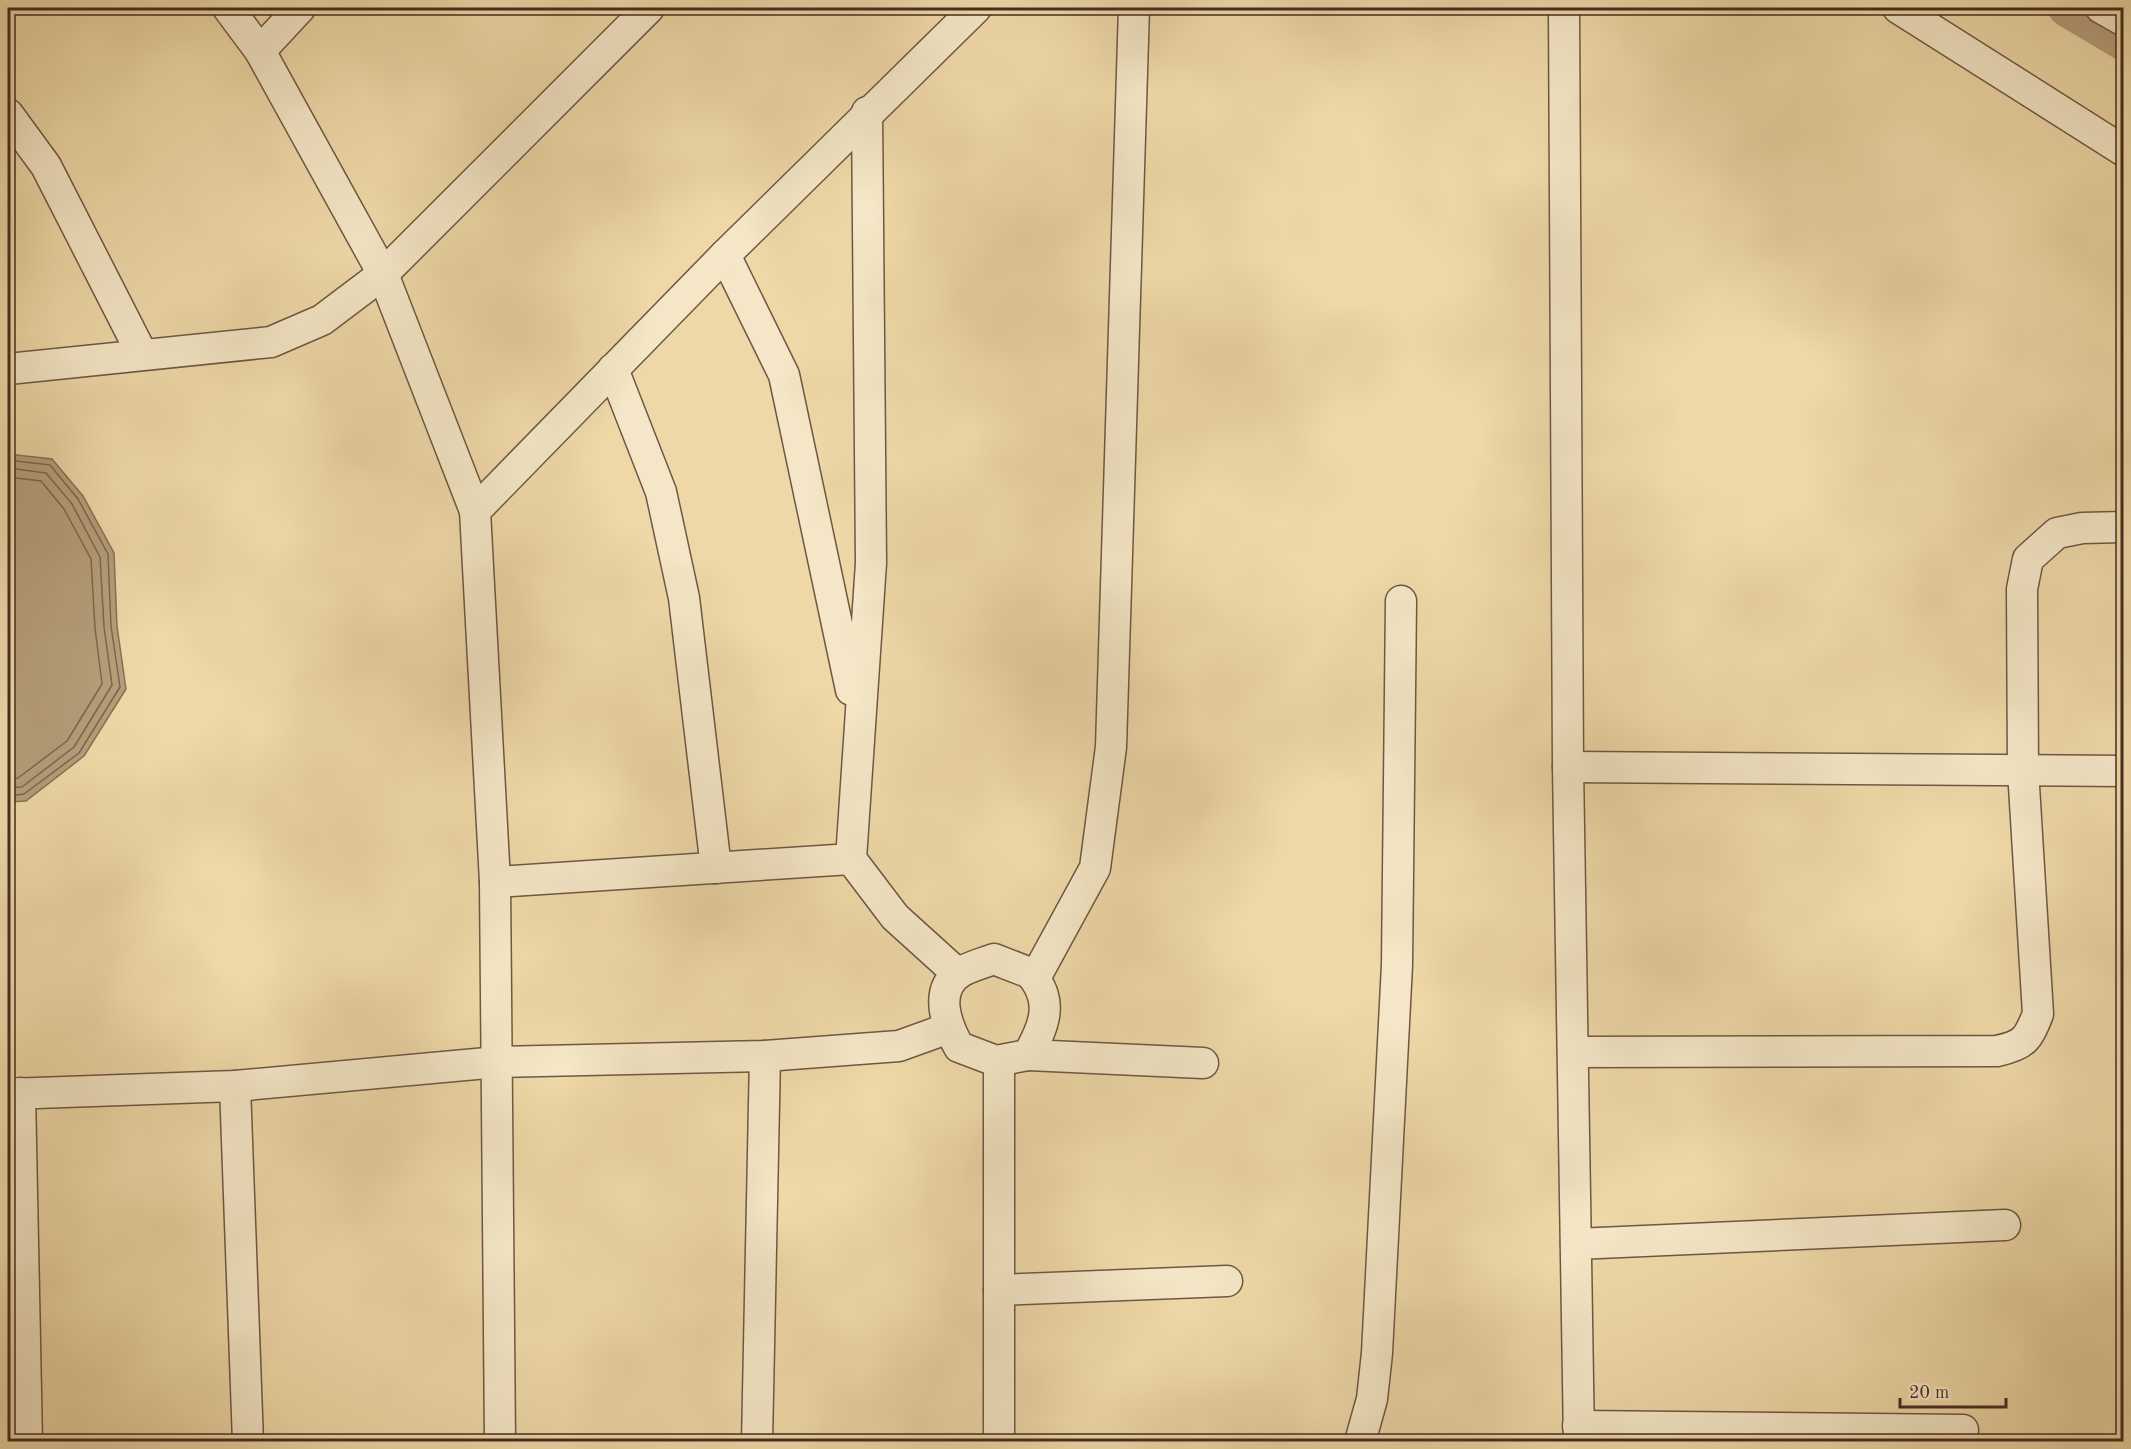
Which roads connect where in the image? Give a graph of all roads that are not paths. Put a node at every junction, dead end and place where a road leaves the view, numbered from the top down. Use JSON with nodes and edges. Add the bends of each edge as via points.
{"nodes":[{"id":1,"x":228,"y":8,"type":"edge"},
{"id":2,"x":300,"y":8,"type":"edge"},
{"id":3,"x":649,"y":8,"type":"edge"},
{"id":4,"x":976,"y":8,"type":"edge"},
{"id":5,"x":1134,"y":8,"type":"edge"},
{"id":6,"x":1564,"y":8,"type":"edge"},
{"id":7,"x":1898,"y":8,"type":"edge"},
{"id":8,"x":2101,"y":8,"type":"edge"},
{"id":9,"x":2124,"y":21,"type":"edge"},
{"id":10,"x":260,"y":51,"type":"junction"},
{"id":11,"x":867,"y":112,"type":"junction"},
{"id":12,"x":8,"y":114,"type":"edge"},
{"id":13,"x":2124,"y":151,"type":"edge"},
{"id":14,"x":724,"y":255,"type":"junction"},
{"id":15,"x":383,"y":274,"type":"junction"},
{"id":16,"x":142,"y":354,"type":"junction"},
{"id":17,"x":8,"y":369,"type":"edge"},
{"id":18,"x":613,"y":369,"type":"junction"},
{"id":19,"x":475,"y":511,"type":"junction"},
{"id":20,"x":2124,"y":527,"type":"edge"},
{"id":21,"x":1401,"y":602,"type":"dead end"},
{"id":22,"x":858,"y":722,"type":"junction"},
{"id":23,"x":1568,"y":767,"type":"junction"},
{"id":24,"x":2024,"y":770,"type":"junction"},
{"id":25,"x":2124,"y":771,"type":"edge"},
{"id":26,"x":851,"y":859,"type":"junction"},
{"id":27,"x":716,"y":868,"type":"junction"},
{"id":28,"x":495,"y":882,"type":"junction"},
{"id":29,"x":958,"y":974,"type":"junction"},
{"id":30,"x":1035,"y":978,"type":"junction"},
{"id":31,"x":949,"y":1028,"type":"junction"},
{"id":32,"x":1573,"y":1052,"type":"junction"},
{"id":33,"x":765,"y":1056,"type":"junction"},
{"id":34,"x":1013,"y":1058,"type":"junction"},
{"id":35,"x":498,"y":1062,"type":"junction"},
{"id":36,"x":1203,"y":1063,"type":"dead end"},
{"id":37,"x":235,"y":1086,"type":"junction"},
{"id":38,"x":14,"y":1093,"type":"edge"},
{"id":39,"x":2005,"y":1225,"type":"dead end"},
{"id":40,"x":1576,"y":1244,"type":"junction"},
{"id":41,"x":1227,"y":1281,"type":"dead end"},
{"id":42,"x":999,"y":1290,"type":"junction"},
{"id":43,"x":17,"y":1397,"type":"edge"},
{"id":44,"x":1963,"y":1430,"type":"dead end"},
{"id":45,"x":1578,"y":1434,"type":"edge"},
{"id":46,"x":27,"y":1442,"type":"edge"},
{"id":47,"x":248,"y":1442,"type":"edge"},
{"id":48,"x":500,"y":1442,"type":"edge"},
{"id":49,"x":757,"y":1442,"type":"edge"},
{"id":50,"x":999,"y":1442,"type":"edge"},
{"id":51,"x":1360,"y":1442,"type":"edge"}],
"edges":[{"from":1,"to":10,"type":"street"},
{"from":2,"to":10,"type":"street"},
{"from":3,"to":15,"type":"street"},
{"from":4,"to":11,"type":"street"},
{"from":5,"to":30,"type":"street","via":[[1111,747],[1095,868]]},
{"from":6,"to":23,"type":"street"},
{"from":7,"to":13,"type":"street"},
{"from":8,"to":9,"type":"street"},
{"from":10,"to":15,"type":"street"},
{"from":11,"to":14,"type":"street"},
{"from":11,"to":22,"type":"street","via":[[871,563]]},
{"from":12,"to":16,"type":"street","via":[[46,166]]},
{"from":14,"to":18,"type":"street"},
{"from":14,"to":22,"type":"street","via":[[784,375]]},
{"from":15,"to":16,"type":"street","via":[[321,320],[271,342]]},
{"from":15,"to":19,"type":"street"},
{"from":16,"to":17,"type":"street"},
{"from":18,"to":19,"type":"street"},
{"from":18,"to":27,"type":"street","via":[[661,492],[684,598]]},
{"from":19,"to":28,"type":"street"},
{"from":20,"to":24,"type":"street","via":[[2057,532],[2028,559],[2022,589]]},
{"from":21,"to":51,"type":"street","via":[[1397,965],[1377,1353],[1372,1399]]},
{"from":22,"to":26,"type":"street"},
{"from":23,"to":24,"type":"street"},
{"from":23,"to":32,"type":"street"},
{"from":24,"to":25,"type":"street"},
{"from":24,"to":32,"type":"street","via":[[2038,1014],[2029,1036],[2018,1046],[1997,1051]]},
{"from":26,"to":27,"type":"street"},
{"from":26,"to":29,"type":"street","via":[[895,917]]},
{"from":27,"to":28,"type":"street"},
{"from":28,"to":35,"type":"street"},
{"from":29,"to":30,"type":"street","via":[[994,959]]},
{"from":29,"to":31,"type":"street","via":[[948,987],[943,1011]]},
{"from":30,"to":34,"type":"street","via":[[1046,1009],[1042,1030]]},
{"from":31,"to":33,"type":"street","via":[[899,1046]]},
{"from":31,"to":34,"type":"street","via":[[959,1047]]},
{"from":32,"to":40,"type":"street"},
{"from":33,"to":35,"type":"street"},
{"from":33,"to":49,"type":"street"},
{"from":34,"to":36,"type":"street"},
{"from":34,"to":42,"type":"street"},
{"from":35,"to":37,"type":"street"},
{"from":35,"to":48,"type":"street"},
{"from":37,"to":38,"type":"street"},
{"from":37,"to":47,"type":"street"},
{"from":38,"to":43,"type":"street"},
{"from":39,"to":40,"type":"street"},
{"from":40,"to":45,"type":"street"},
{"from":41,"to":42,"type":"street"},
{"from":42,"to":50,"type":"street"},
{"from":43,"to":46,"type":"street"},
{"from":44,"to":45,"type":"street"}]}
